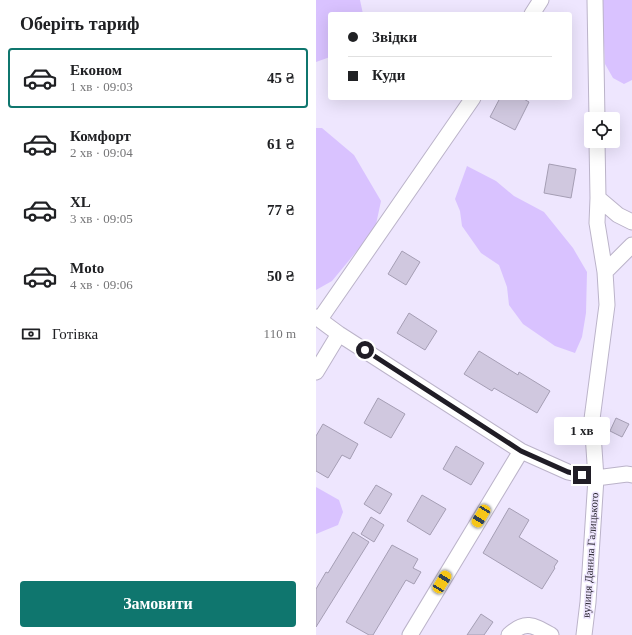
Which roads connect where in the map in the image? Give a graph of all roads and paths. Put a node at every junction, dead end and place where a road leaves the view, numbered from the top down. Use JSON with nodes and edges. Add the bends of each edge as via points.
{"nodes":[{"id":1,"x":541,"y":0,"type":"edge"},
{"id":2,"x":595,"y":0,"type":"edge"},
{"id":3,"x":533,"y":12,"type":"edge"},
{"id":4,"x":472,"y":100,"type":"edge"},
{"id":5,"x":597,"y":112,"type":"edge"},
{"id":6,"x":597,"y":148,"type":"edge"},
{"id":7,"x":598,"y":198,"type":"junction"},
{"id":8,"x":632,"y":222,"type":"edge"},
{"id":9,"x":632,"y":245,"type":"edge"},
{"id":10,"x":605,"y":272,"type":"junction"},
{"id":11,"x":318,"y":318,"type":"edge"},
{"id":12,"x":339,"y":334,"type":"junction"},
{"id":13,"x":316,"y":372,"type":"edge"},
{"id":14,"x":521,"y":451,"type":"junction"},
{"id":15,"x":632,"y":475,"type":"edge"},
{"id":16,"x":596,"y":478,"type":"junction"},
{"id":17,"x":410,"y":635,"type":"edge"},
{"id":18,"x":509,"y":635,"type":"edge"},
{"id":19,"x":551,"y":635,"type":"edge"},
{"id":20,"x":584,"y":635,"type":"edge"}],
"edges":[{"from":1,"to":3,"type":"street"},
{"from":2,"to":5,"type":"street"},
{"from":4,"to":11,"type":"street"},
{"from":6,"to":7,"type":"street","name":"вулиця Данила Галицького"},
{"from":7,"to":8,"type":"street","via":[[618,215]]},
{"from":7,"to":10,"type":"street","name":"вулиця Данила Галицького","via":[[597,223]]},
{"from":9,"to":10,"type":"street"},
{"from":10,"to":16,"type":"street","name":"вулиця Данила Галицького","via":[[607,305],[592,419]]},
{"from":11,"to":12,"type":"street"},
{"from":12,"to":13,"type":"street"},
{"from":12,"to":14,"type":"street"},
{"from":14,"to":16,"type":"street","via":[[568,472]]},
{"from":14,"to":17,"type":"street"},
{"from":15,"to":16,"type":"street"},
{"from":16,"to":20,"type":"street","name":"вулиця Данила Галицького"},
{"from":18,"to":19,"type":"street","via":[[518,627],[531,626]]}]}
